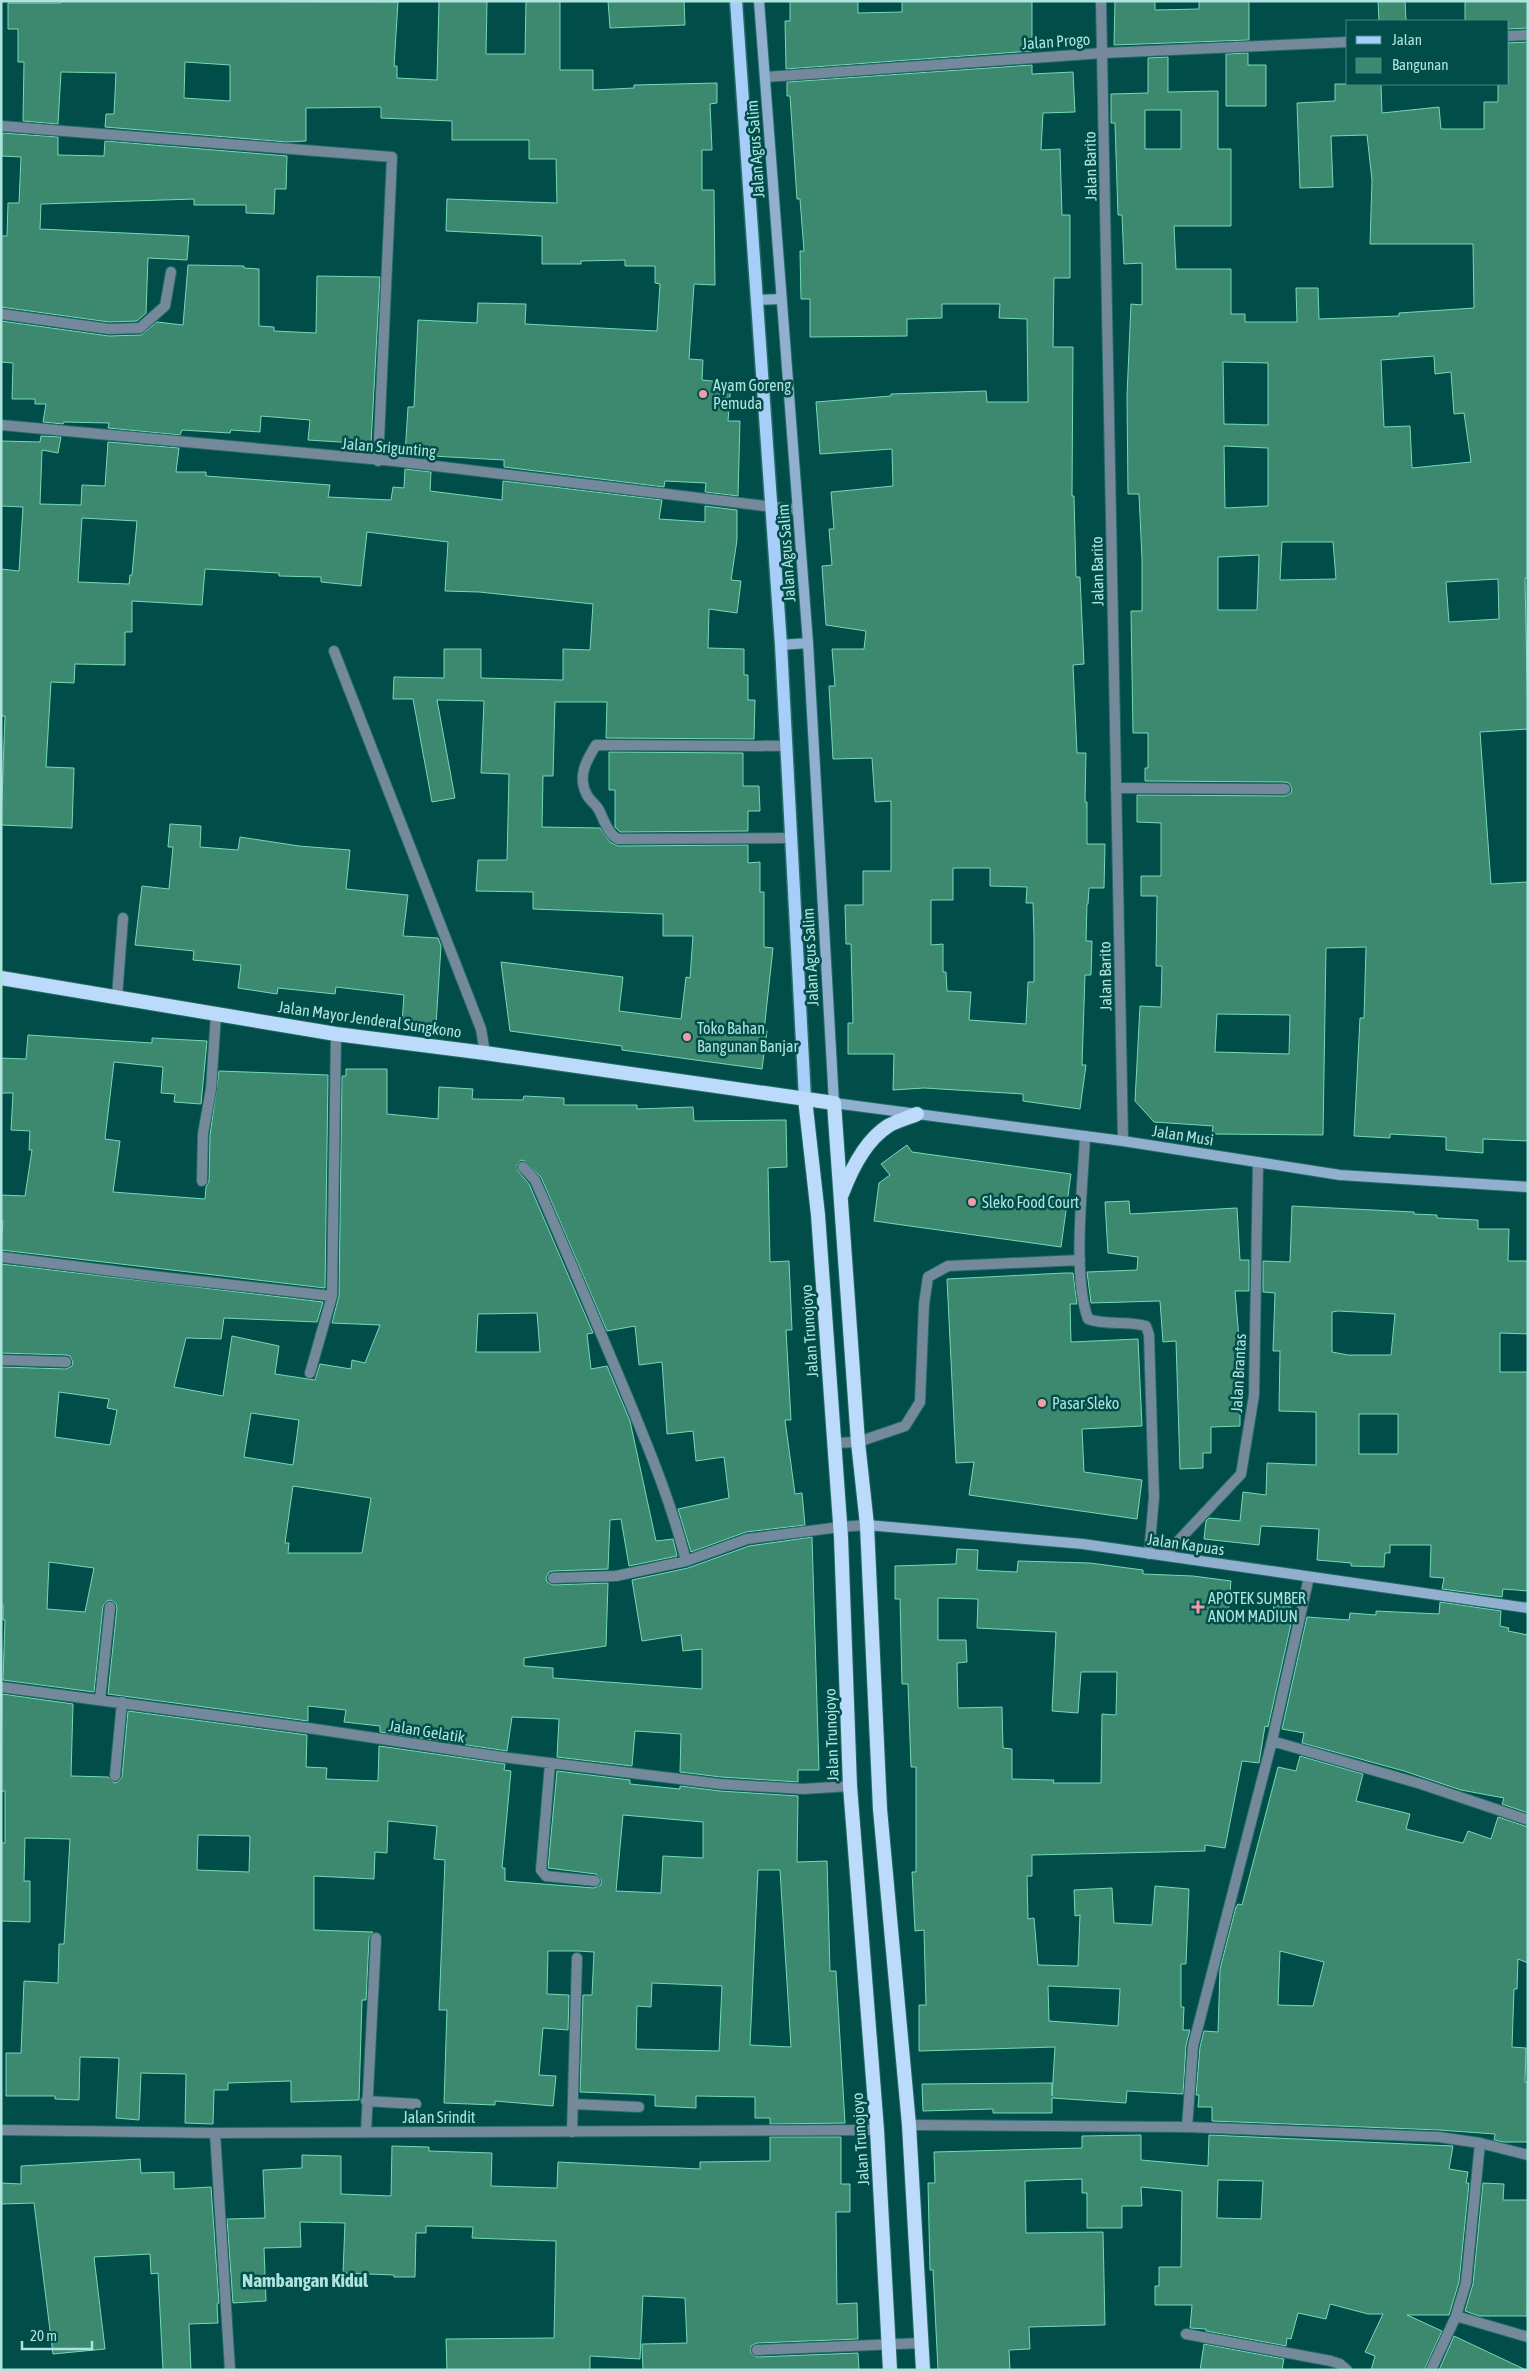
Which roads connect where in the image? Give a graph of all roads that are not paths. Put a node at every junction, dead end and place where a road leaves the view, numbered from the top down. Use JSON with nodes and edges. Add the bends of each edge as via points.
{"nodes":[{"id":1,"x":736,"y":1,"type":"edge"},
{"id":2,"x":759,"y":1,"type":"edge"},
{"id":3,"x":1101,"y":1,"type":"edge"},
{"id":4,"x":1528,"y":35,"type":"edge"},
{"id":5,"x":1509,"y":36,"type":"edge"},
{"id":6,"x":1346,"y":42,"type":"edge"},
{"id":7,"x":1103,"y":53,"type":"junction"},
{"id":8,"x":766,"y":77,"type":"junction"},
{"id":9,"x":1,"y":126,"type":"edge"},
{"id":10,"x":171,"y":272,"type":"dead end"},
{"id":11,"x":781,"y":298,"type":"junction"},
{"id":12,"x":756,"y":300,"type":"junction"},
{"id":13,"x":1,"y":314,"type":"edge"},
{"id":14,"x":1,"y":425,"type":"edge"},
{"id":15,"x":385,"y":461,"type":"junction"},
{"id":16,"x":772,"y":508,"type":"junction"},
{"id":17,"x":798,"y":510,"type":"junction"},
{"id":18,"x":808,"y":643,"type":"junction"},
{"id":19,"x":781,"y":645,"type":"junction"},
{"id":20,"x":334,"y":651,"type":"dead end"},
{"id":21,"x":787,"y":746,"type":"junction"},
{"id":22,"x":1116,"y":788,"type":"junction"},
{"id":23,"x":1285,"y":789,"type":"dead end"},
{"id":24,"x":791,"y":838,"type":"junction"},
{"id":25,"x":123,"y":918,"type":"dead end"},
{"id":26,"x":1,"y":978,"type":"edge"},
{"id":27,"x":117,"y":997,"type":"junction"},
{"id":28,"x":216,"y":1014,"type":"junction"},
{"id":29,"x":336,"y":1034,"type":"junction"},
{"id":30,"x":485,"y":1053,"type":"junction"},
{"id":31,"x":805,"y":1099,"type":"junction"},
{"id":32,"x":834,"y":1103,"type":"junction"},
{"id":33,"x":917,"y":1114,"type":"junction"},
{"id":34,"x":1085,"y":1136,"type":"junction"},
{"id":35,"x":1122,"y":1141,"type":"junction"},
{"id":36,"x":1258,"y":1162,"type":"junction"},
{"id":37,"x":523,"y":1167,"type":"dead end"},
{"id":38,"x":202,"y":1182,"type":"dead end"},
{"id":39,"x":1528,"y":1187,"type":"edge"},
{"id":40,"x":840,"y":1199,"type":"junction"},
{"id":41,"x":1,"y":1257,"type":"edge"},
{"id":42,"x":1080,"y":1260,"type":"junction"},
{"id":43,"x":332,"y":1296,"type":"junction"},
{"id":44,"x":1,"y":1360,"type":"edge"},
{"id":45,"x":66,"y":1362,"type":"dead end"},
{"id":46,"x":310,"y":1374,"type":"dead end"},
{"id":47,"x":858,"y":1442,"type":"junction"},
{"id":48,"x":834,"y":1443,"type":"junction"},
{"id":49,"x":867,"y":1525,"type":"junction"},
{"id":50,"x":840,"y":1527,"type":"junction"},
{"id":51,"x":1148,"y":1554,"type":"junction"},
{"id":52,"x":1165,"y":1555,"type":"junction"},
{"id":53,"x":686,"y":1561,"type":"junction"},
{"id":54,"x":1309,"y":1577,"type":"junction"},
{"id":55,"x":553,"y":1578,"type":"dead end"},
{"id":56,"x":110,"y":1607,"type":"dead end"},
{"id":57,"x":1528,"y":1608,"type":"edge"},
{"id":58,"x":1,"y":1687,"type":"edge"},
{"id":59,"x":100,"y":1700,"type":"junction"},
{"id":60,"x":122,"y":1702,"type":"junction"},
{"id":61,"x":1272,"y":1742,"type":"junction"},
{"id":62,"x":550,"y":1764,"type":"junction"},
{"id":63,"x":115,"y":1776,"type":"dead end"},
{"id":64,"x":850,"y":1786,"type":"junction"},
{"id":65,"x":1528,"y":1820,"type":"edge"},
{"id":66,"x":595,"y":1881,"type":"dead end"},
{"id":67,"x":376,"y":1938,"type":"dead end"},
{"id":68,"x":577,"y":1958,"type":"dead end"},
{"id":69,"x":366,"y":2101,"type":"junction"},
{"id":70,"x":416,"y":2104,"type":"dead end"},
{"id":71,"x":573,"y":2104,"type":"junction"},
{"id":72,"x":639,"y":2107,"type":"dead end"},
{"id":73,"x":909,"y":2125,"type":"junction"},
{"id":74,"x":1187,"y":2127,"type":"junction"},
{"id":75,"x":1,"y":2130,"type":"edge"},
{"id":76,"x":878,"y":2130,"type":"junction"},
{"id":77,"x":366,"y":2132,"type":"junction"},
{"id":78,"x":572,"y":2132,"type":"junction"},
{"id":79,"x":215,"y":2133,"type":"junction"},
{"id":80,"x":1480,"y":2143,"type":"junction"},
{"id":81,"x":1528,"y":2155,"type":"edge"},
{"id":82,"x":1456,"y":2316,"type":"junction"},
{"id":83,"x":1186,"y":2334,"type":"dead end"},
{"id":84,"x":1528,"y":2337,"type":"edge"},
{"id":85,"x":921,"y":2344,"type":"junction"},
{"id":86,"x":888,"y":2345,"type":"junction"},
{"id":87,"x":756,"y":2350,"type":"dead end"},
{"id":88,"x":230,"y":2370,"type":"edge"},
{"id":89,"x":890,"y":2370,"type":"edge"},
{"id":90,"x":923,"y":2370,"type":"edge"},
{"id":91,"x":1347,"y":2370,"type":"edge"},
{"id":92,"x":1432,"y":2370,"type":"edge"}],
"edges":[{"from":1,"to":12,"type":"main road"},
{"from":2,"to":8,"type":"main road","name":"Jalan Agus Salim"},
{"from":3,"to":7,"type":"street","name":"Jalan Barito"},
{"from":4,"to":5,"type":"street"},
{"from":6,"to":7,"type":"street","name":"Jalan Progo"},
{"from":7,"to":8,"type":"street","name":"Jalan Progo"},
{"from":7,"to":22,"type":"street","name":"Jalan Barito"},
{"from":8,"to":11,"type":"main road","name":"Jalan Agus Salim"},
{"from":9,"to":15,"type":"street","via":[[392,158]]},
{"from":10,"to":13,"type":"street","via":[[165,306],[140,328],[109,329]]},
{"from":11,"to":12,"type":"main road"},
{"from":11,"to":17,"type":"main road","name":"Jalan Agus Salim"},
{"from":12,"to":16,"type":"main road"},
{"from":14,"to":15,"type":"street","name":"Jalan Srigunting"},
{"from":15,"to":16,"type":"street","name":"Jalan Srigunting"},
{"from":16,"to":17,"type":"street","name":"Jalan Srigunting"},
{"from":16,"to":19,"type":"main road"},
{"from":17,"to":18,"type":"main road","name":"Jalan Agus Salim"},
{"from":18,"to":19,"type":"main road"},
{"from":18,"to":32,"type":"main road","name":"Jalan Agus Salim"},
{"from":19,"to":21,"type":"main road"},
{"from":20,"to":30,"type":"street","via":[[481,1029]]},
{"from":21,"to":24,"type":"main road"},
{"from":21,"to":24,"type":"street","via":[[596,745],[587,759],[581,781],[588,797],[598,806],[610,833],[618,839]]},
{"from":22,"to":23,"type":"street"},
{"from":22,"to":35,"type":"street","name":"Jalan Barito"},
{"from":24,"to":31,"type":"main road"},
{"from":25,"to":27,"type":"street"},
{"from":26,"to":27,"type":"highway","name":"Jalan Mayor Jenderal Sungkono"},
{"from":27,"to":28,"type":"highway","name":"Jalan Mayor Jenderal Sungkono"},
{"from":28,"to":29,"type":"highway","name":"Jalan Mayor Jenderal Sungkono"},
{"from":28,"to":38,"type":"street","via":[[211,1089],[203,1134]]},
{"from":29,"to":30,"type":"highway","name":"Jalan Mayor Jenderal Sungkono"},
{"from":29,"to":43,"type":"street"},
{"from":30,"to":31,"type":"highway","name":"Jalan Mayor Jenderal Sungkono"},
{"from":31,"to":32,"type":"highway","name":"Jalan Mayor Jenderal Sungkono"},
{"from":31,"to":48,"type":"highway","name":"Jalan Trunojoyo","via":[[818,1214]]},
{"from":32,"to":33,"type":"main road","name":"Jalan Musi"},
{"from":32,"to":40,"type":"highway"},
{"from":33,"to":34,"type":"main road","name":"Jalan Musi"},
{"from":33,"to":40,"type":"highway","via":[[887,1126],[861,1153]]},
{"from":34,"to":35,"type":"main road","name":"Jalan Musi"},
{"from":34,"to":42,"type":"street"},
{"from":35,"to":36,"type":"main road","name":"Jalan Musi"},
{"from":36,"to":39,"type":"main road","name":"Jalan Musi","via":[[1340,1175]]},
{"from":36,"to":52,"type":"street","name":"Jalan Brantas","via":[[1254,1395],[1241,1474]]},
{"from":37,"to":53,"type":"street","via":[[535,1180],[589,1304],[655,1464]]},
{"from":40,"to":47,"type":"highway"},
{"from":41,"to":43,"type":"street"},
{"from":42,"to":47,"type":"street","via":[[948,1266],[928,1278],[920,1402],[905,1426]]},
{"from":42,"to":51,"type":"street","via":[[1088,1319],[1098,1322],[1132,1321],[1146,1326],[1149,1335],[1154,1497]]},
{"from":43,"to":46,"type":"street"},
{"from":44,"to":45,"type":"street"},
{"from":47,"to":48,"type":"street"},
{"from":47,"to":49,"type":"highway"},
{"from":48,"to":50,"type":"highway","name":"Jalan Trunojoyo"},
{"from":49,"to":50,"type":"street","name":"Jalan Kapuas"},
{"from":49,"to":51,"type":"main road","name":"Jalan Kapuas","via":[[1083,1544]]},
{"from":49,"to":73,"type":"highway","via":[[880,1809]]},
{"from":50,"to":53,"type":"street","name":"Jalan Kapuas","via":[[747,1539]]},
{"from":50,"to":64,"type":"highway","name":"Jalan Trunojoyo"},
{"from":51,"to":52,"type":"main road","name":"Jalan Kapuas"},
{"from":52,"to":54,"type":"main road","name":"Jalan Kapuas"},
{"from":53,"to":55,"type":"street","name":"Jalan Kapuas","via":[[616,1576]]},
{"from":54,"to":57,"type":"main road","name":"Jalan Kapuas"},
{"from":54,"to":61,"type":"street"},
{"from":56,"to":59,"type":"street"},
{"from":58,"to":59,"type":"street","name":"Jalan Gelatik"},
{"from":59,"to":60,"type":"street","name":"Jalan Gelatik"},
{"from":60,"to":62,"type":"street","name":"Jalan Gelatik"},
{"from":60,"to":63,"type":"street"},
{"from":61,"to":65,"type":"street","via":[[1421,1784]]},
{"from":61,"to":74,"type":"street","via":[[1193,2046]]},
{"from":62,"to":64,"type":"street","name":"Jalan Gelatik","via":[[720,1784],[804,1789]]},
{"from":62,"to":66,"type":"street","via":[[541,1870],[546,1876]]},
{"from":64,"to":76,"type":"highway","name":"Jalan Trunojoyo"},
{"from":67,"to":69,"type":"street"},
{"from":68,"to":71,"type":"street"},
{"from":69,"to":70,"type":"street"},
{"from":69,"to":77,"type":"street"},
{"from":71,"to":72,"type":"street"},
{"from":71,"to":78,"type":"street"},
{"from":73,"to":74,"type":"street"},
{"from":73,"to":85,"type":"highway"},
{"from":74,"to":80,"type":"street","via":[[1439,2138]]},
{"from":75,"to":79,"type":"street","name":"Jalan Srindit"},
{"from":76,"to":78,"type":"street","name":"Jalan Srindit"},
{"from":76,"to":86,"type":"highway","name":"Jalan Trunojoyo"},
{"from":77,"to":78,"type":"street","name":"Jalan Srindit"},
{"from":77,"to":79,"type":"street","name":"Jalan Srindit"},
{"from":79,"to":88,"type":"street"},
{"from":80,"to":81,"type":"street"},
{"from":80,"to":82,"type":"street","via":[[1466,2283]]},
{"from":82,"to":84,"type":"street"},
{"from":82,"to":92,"type":"street"},
{"from":83,"to":91,"type":"street","via":[[1331,2361]]},
{"from":85,"to":86,"type":"street"},
{"from":85,"to":90,"type":"highway"},
{"from":86,"to":87,"type":"street"},
{"from":86,"to":89,"type":"highway","name":"Jalan Trunojoyo"}]}
